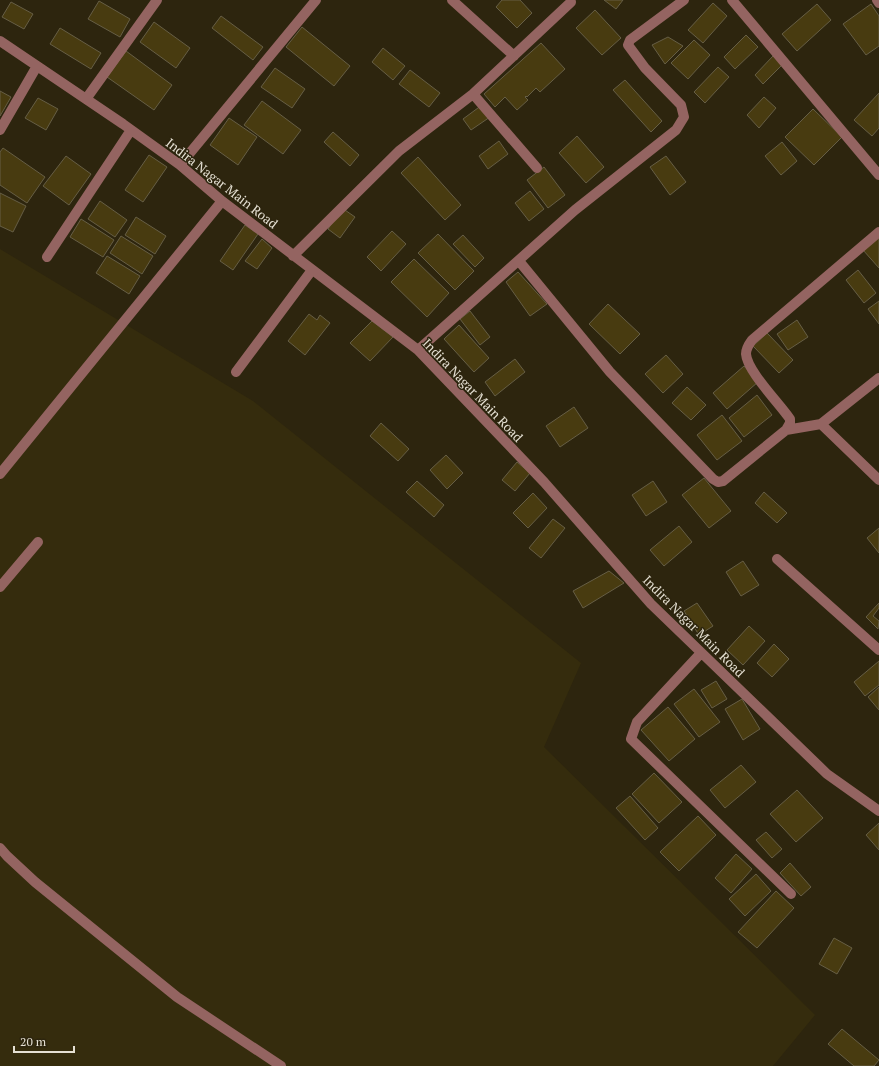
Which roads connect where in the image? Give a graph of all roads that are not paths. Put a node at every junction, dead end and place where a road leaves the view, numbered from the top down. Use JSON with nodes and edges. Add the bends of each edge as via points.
{"nodes":[{"id":1,"x":157,"y":0,"type":"edge"},
{"id":2,"x":316,"y":0,"type":"edge"},
{"id":3,"x":452,"y":0,"type":"edge"},
{"id":4,"x":684,"y":0,"type":"edge"},
{"id":5,"x":732,"y":0,"type":"edge"},
{"id":6,"x":877,"y":0,"type":"edge"},
{"id":7,"x":571,"y":2,"type":"dead end"},
{"id":8,"x":879,"y":3,"type":"edge"},
{"id":9,"x":0,"y":42,"type":"edge"},
{"id":10,"x":514,"y":56,"type":"junction"},
{"id":11,"x":37,"y":66,"type":"junction"},
{"id":12,"x":473,"y":94,"type":"junction"},
{"id":13,"x":86,"y":99,"type":"junction"},
{"id":14,"x":0,"y":130,"type":"edge"},
{"id":15,"x":131,"y":130,"type":"junction"},
{"id":16,"x":180,"y":165,"type":"junction"},
{"id":17,"x":537,"y":168,"type":"dead end"},
{"id":18,"x":879,"y":175,"type":"edge"},
{"id":19,"x":222,"y":201,"type":"junction"},
{"id":20,"x":879,"y":232,"type":"edge"},
{"id":21,"x":293,"y":256,"type":"junction"},
{"id":22,"x":47,"y":257,"type":"dead end"},
{"id":23,"x":519,"y":261,"type":"junction"},
{"id":24,"x":312,"y":270,"type":"junction"},
{"id":25,"x":418,"y":350,"type":"junction"},
{"id":26,"x":236,"y":372,"type":"dead end"},
{"id":27,"x":879,"y":378,"type":"edge"},
{"id":28,"x":821,"y":424,"type":"junction"},
{"id":29,"x":786,"y":430,"type":"junction"},
{"id":30,"x":0,"y":474,"type":"edge"},
{"id":31,"x":879,"y":480,"type":"edge"},
{"id":32,"x":38,"y":542,"type":"dead end"},
{"id":33,"x":777,"y":559,"type":"dead end"},
{"id":34,"x":0,"y":587,"type":"edge"},
{"id":35,"x":879,"y":650,"type":"edge"},
{"id":36,"x":701,"y":653,"type":"junction"},
{"id":37,"x":879,"y":811,"type":"edge"},
{"id":38,"x":0,"y":848,"type":"edge"},
{"id":39,"x":791,"y":894,"type":"dead end"},
{"id":40,"x":281,"y":1066,"type":"edge"}],
"edges":[{"from":1,"to":13,"type":"street"},
{"from":2,"to":16,"type":"street"},
{"from":3,"to":10,"type":"street"},
{"from":4,"to":23,"type":"street","via":[[630,40],[628,46],[645,68],[681,105],[684,117],[676,130],[575,210]]},
{"from":5,"to":18,"type":"street"},
{"from":6,"to":8,"type":"street"},
{"from":7,"to":10,"type":"street"},
{"from":9,"to":11,"type":"street","name":"Indira Nagar Main Road"},
{"from":10,"to":12,"type":"street"},
{"from":11,"to":13,"type":"street","name":"Indira Nagar Main Road"},
{"from":11,"to":14,"type":"street"},
{"from":12,"to":17,"type":"street"},
{"from":12,"to":21,"type":"street","via":[[399,151]]},
{"from":13,"to":15,"type":"street","name":"Indira Nagar Main Road"},
{"from":15,"to":16,"type":"street","name":"Indira Nagar Main Road"},
{"from":15,"to":22,"type":"street"},
{"from":16,"to":19,"type":"street","name":"Indira Nagar Main Road"},
{"from":19,"to":21,"type":"street","name":"Indira Nagar Main Road"},
{"from":19,"to":30,"type":"street"},
{"from":20,"to":29,"type":"street","via":[[748,345],[746,354],[751,368],[790,419]]},
{"from":21,"to":24,"type":"street","name":"Indira Nagar Main Road"},
{"from":23,"to":25,"type":"street"},
{"from":23,"to":29,"type":"street","via":[[610,372],[713,479],[723,481]]},
{"from":24,"to":25,"type":"street","name":"Indira Nagar Main Road"},
{"from":24,"to":26,"type":"street"},
{"from":25,"to":36,"type":"street","name":"Indira Nagar Main Road","via":[[544,482],[651,604]]},
{"from":27,"to":28,"type":"street"},
{"from":28,"to":29,"type":"street"},
{"from":28,"to":31,"type":"street"},
{"from":32,"to":34,"type":"street"},
{"from":33,"to":35,"type":"street"},
{"from":36,"to":37,"type":"street","name":"Indira Nagar Main Road","via":[[827,774]]},
{"from":36,"to":39,"type":"street","via":[[638,722],[631,739]]},
{"from":38,"to":40,"type":"street","via":[[35,882],[178,997]]}]}
